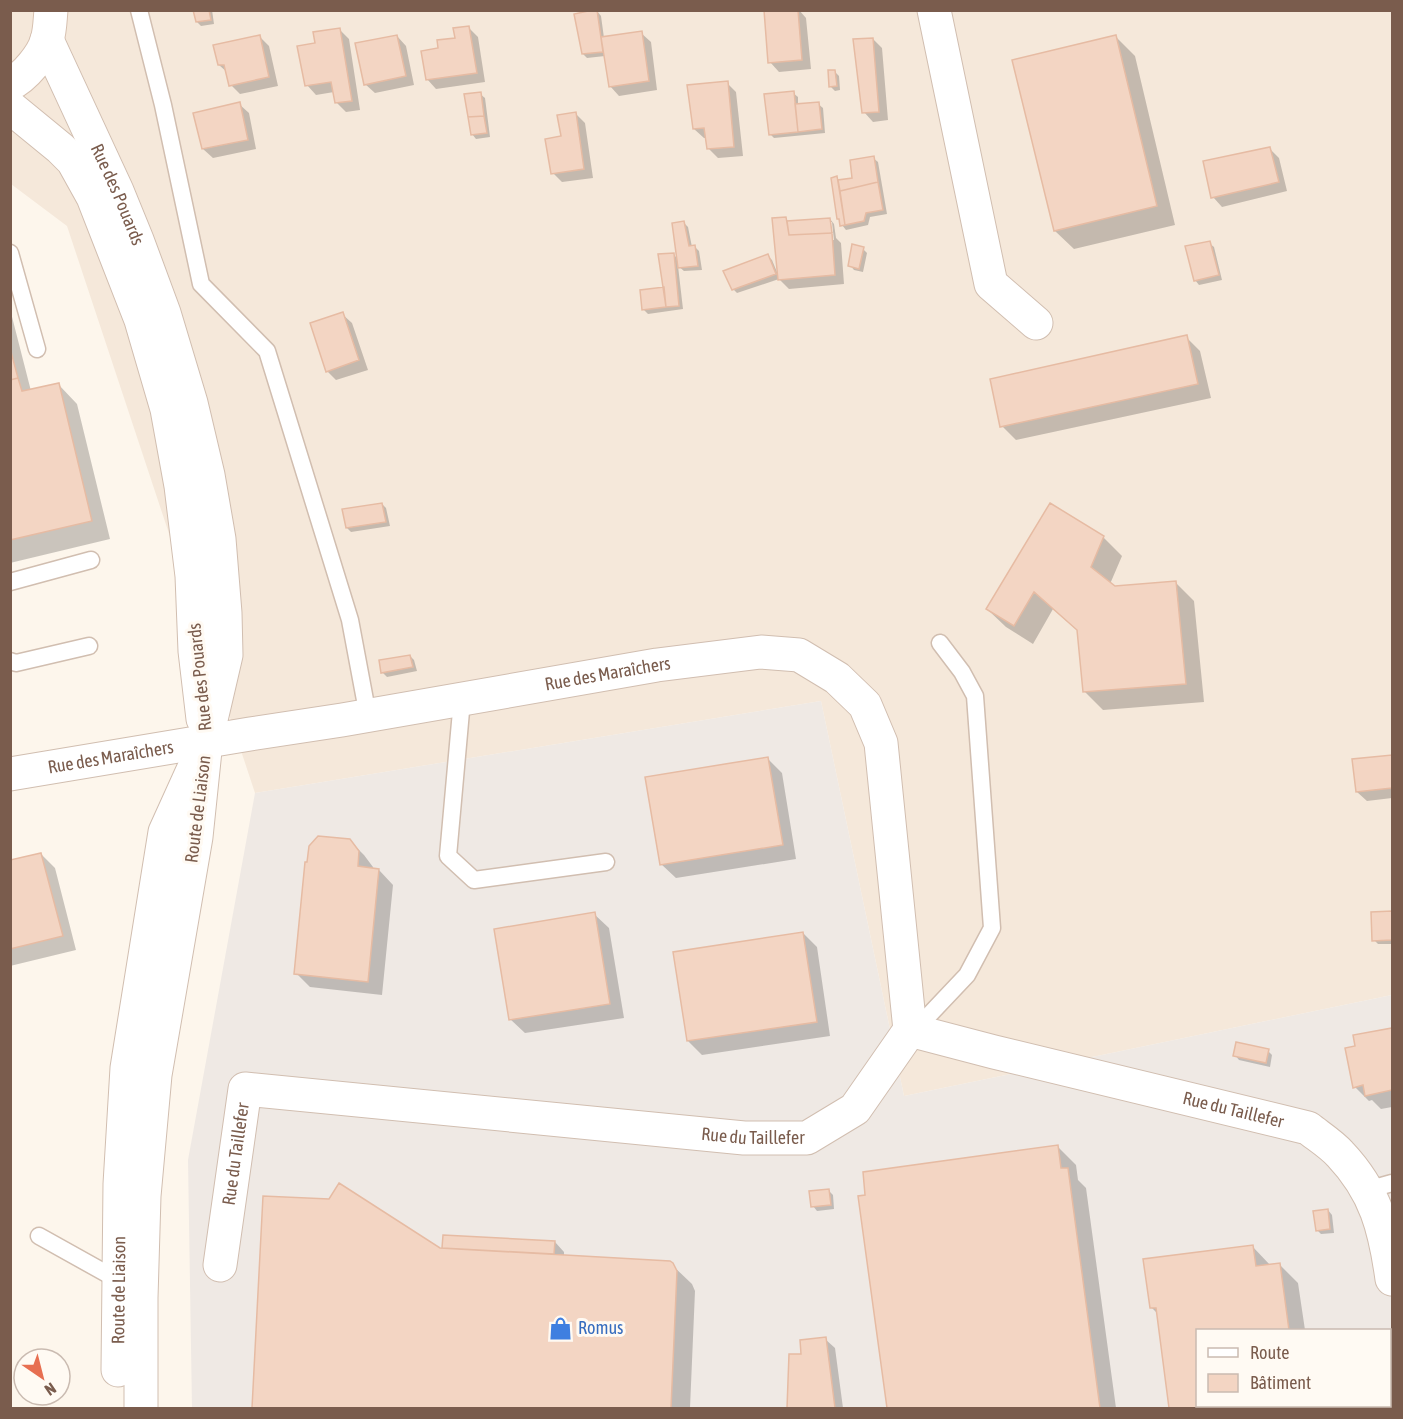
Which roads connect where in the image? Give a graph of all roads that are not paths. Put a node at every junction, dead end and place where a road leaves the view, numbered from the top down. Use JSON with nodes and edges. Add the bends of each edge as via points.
{"nodes":[{"id":1,"x":139,"y":10,"type":"edge"},
{"id":2,"x":934,"y":10,"type":"edge"},
{"id":3,"x":49,"y":25,"type":"edge"},
{"id":4,"x":10,"y":84,"type":"edge"},
{"id":5,"x":10,"y":107,"type":"edge"},
{"id":6,"x":10,"y":253,"type":"edge"},
{"id":7,"x":1036,"y":323,"type":"dead end"},
{"id":8,"x":37,"y":349,"type":"dead end"},
{"id":9,"x":91,"y":560,"type":"dead end"},
{"id":10,"x":10,"y":582,"type":"edge"},
{"id":11,"x":940,"y":643,"type":"dead end"},
{"id":12,"x":89,"y":646,"type":"dead end"},
{"id":13,"x":10,"y":661,"type":"edge"},
{"id":14,"x":462,"y":700,"type":"junction"},
{"id":15,"x":368,"y":716,"type":"junction"},
{"id":16,"x":206,"y":741,"type":"junction"},
{"id":17,"x":10,"y":774,"type":"edge"},
{"id":18,"x":606,"y":862,"type":"dead end"},
{"id":19,"x":912,"y":1031,"type":"junction"},
{"id":20,"x":1380,"y":1186,"type":"edge"},
{"id":21,"x":39,"y":1236,"type":"dead end"},
{"id":22,"x":220,"y":1265,"type":"dead end"},
{"id":23,"x":1392,"y":1279,"type":"edge"},
{"id":24,"x":118,"y":1280,"type":"junction"},
{"id":25,"x":118,"y":1408,"type":"edge"},
{"id":26,"x":141,"y":1408,"type":"edge"}],
"edges":[{"from":1,"to":15,"type":"lane","via":[[201,284],[267,351],[350,620]]},
{"from":2,"to":7,"type":"street","via":[[991,284]]},
{"from":3,"to":4,"type":"street","via":[[35,63]]},
{"from":3,"to":16,"type":"street","name":"Rue des Pouards","via":[[164,313],[208,475],[219,539],[226,655]]},
{"from":5,"to":16,"type":"street","name":"Rue des Pouards","via":[[73,161],[93,197],[141,320],[167,409],[181,486]]},
{"from":6,"to":8,"type":"lane"},
{"from":9,"to":10,"type":"lane"},
{"from":11,"to":19,"type":"lane","via":[[975,696],[992,928],[967,975]]},
{"from":12,"to":13,"type":"lane","via":[[16,663]]},
{"from":14,"to":15,"type":"street","name":"Rue des Maraîchers"},
{"from":14,"to":18,"type":"lane","via":[[448,856],[474,880]]},
{"from":14,"to":19,"type":"street","name":"Rue des Maraîchers","via":[[657,665],[761,652],[799,655],[837,678],[865,705],[881,743]]},
{"from":15,"to":16,"type":"street","name":"Rue des Maraîchers"},
{"from":16,"to":17,"type":"street","name":"Rue des Maraîchers"},
{"from":16,"to":24,"type":"street","name":"Route de Liaison","via":[[165,832],[150,918],[127,1068]]},
{"from":16,"to":26,"type":"street","name":"Route de Liaison","via":[[196,837],[155,1075],[144,1196]]},
{"from":19,"to":20,"type":"street","name":"Rue du Taillefer","via":[[1308,1128],[1339,1152],[1363,1181]]},
{"from":19,"to":22,"type":"street","name":"Rue du Taillefer","via":[[855,1109],[807,1138],[744,1138],[244,1089]]},
{"from":20,"to":23,"type":"street","name":"Rue du Taillefer","via":[[1378,1212]]},
{"from":21,"to":24,"type":"lane"},
{"from":24,"to":25,"type":"street","name":"Route de Liaison"}]}
